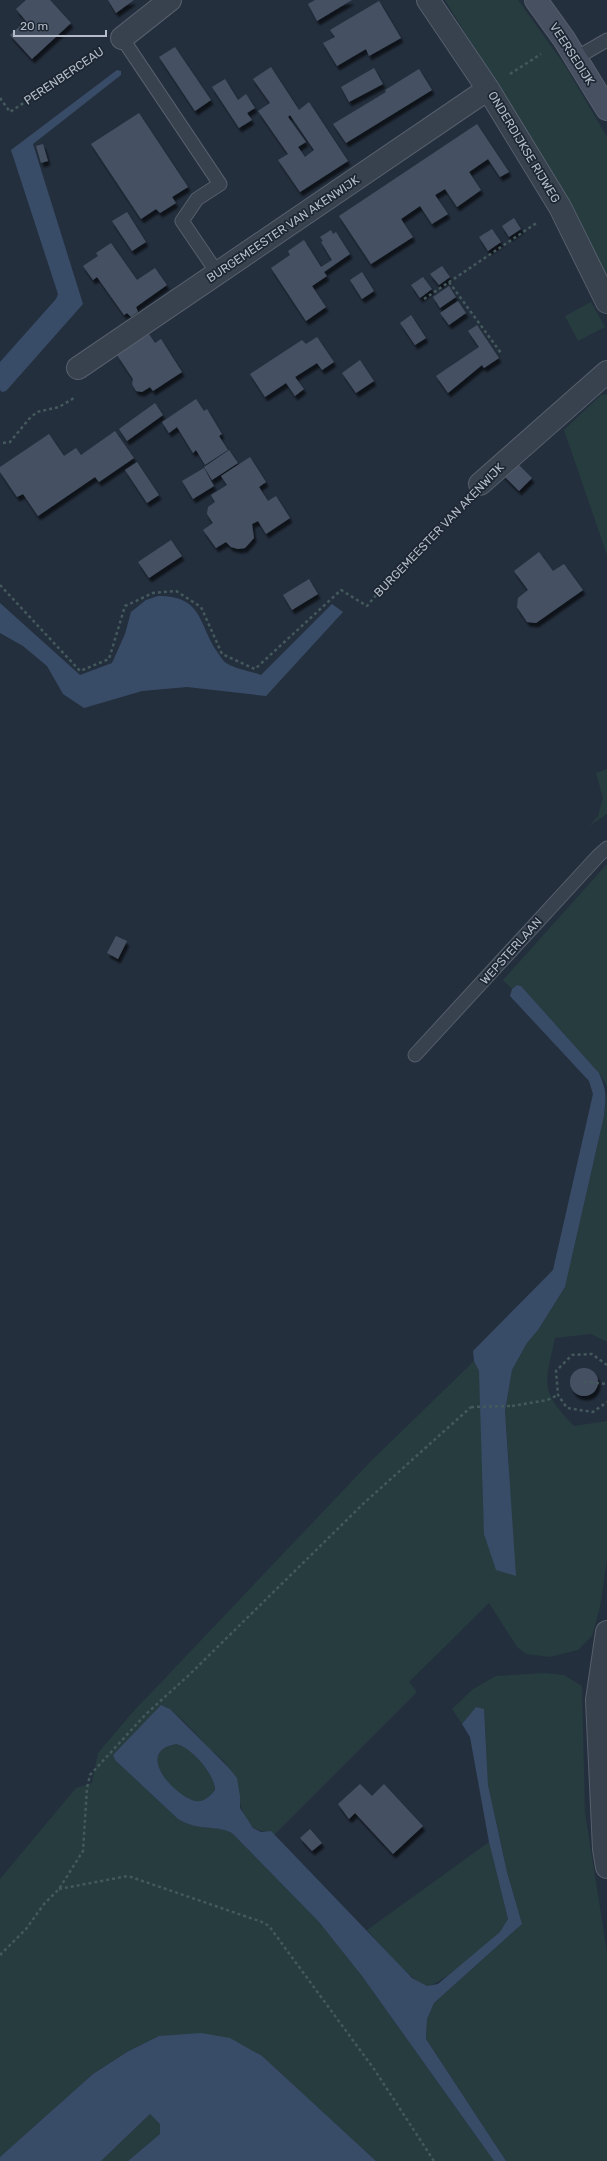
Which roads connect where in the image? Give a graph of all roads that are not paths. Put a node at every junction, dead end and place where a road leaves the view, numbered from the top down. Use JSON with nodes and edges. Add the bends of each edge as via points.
{"nodes":[{"id":1,"x":170,"y":0,"type":"edge"},
{"id":2,"x":428,"y":0,"type":"edge"},
{"id":3,"x":536,"y":0,"type":"edge"},
{"id":4,"x":122,"y":38,"type":"joint"},
{"id":5,"x":607,"y":40,"type":"edge"},
{"id":6,"x":576,"y":58,"type":"junction"},
{"id":7,"x":488,"y":89,"type":"junction"},
{"id":8,"x":607,"y":109,"type":"edge"},
{"id":9,"x":218,"y":274,"type":"junction"},
{"id":10,"x":607,"y":302,"type":"edge"},
{"id":11,"x":78,"y":368,"type":"dead end"},
{"id":12,"x":607,"y":372,"type":"edge"},
{"id":13,"x":480,"y":484,"type":"road end"},
{"id":14,"x":607,"y":848,"type":"edge"},
{"id":15,"x":415,"y":1055,"type":"dead end"},
{"id":16,"x":607,"y":1632,"type":"edge"},
{"id":17,"x":607,"y":1867,"type":"edge"}],
"edges":[{"from":1,"to":4,"type":"street"},
{"from":2,"to":7,"type":"street","name":"ONDERDIJKSE RIJWEG"},
{"from":3,"to":6,"type":"main road","name":"VEERSEDIJK"},
{"from":4,"to":9,"type":"lane","via":[[220,184],[197,199],[182,221]]},
{"from":5,"to":6,"type":"lane"},
{"from":6,"to":8,"type":"main road","name":"VEERSEDIJK"},
{"from":7,"to":9,"type":"street","name":"BURGEMEESTER VAN AKENWIJK"},
{"from":7,"to":10,"type":"street","name":"ONDERDIJKSE RIJWEG","via":[[560,207]]},
{"from":9,"to":11,"type":"street","name":"BURGEMEESTER VAN AKENWIJK"},
{"from":12,"to":13,"type":"street","name":"BURGEMEESTER VAN AKENWIJK"},
{"from":14,"to":15,"type":"lane","name":"WEPSTERLAAN"},
{"from":16,"to":17,"type":"street","via":[[597,1700]]}]}
